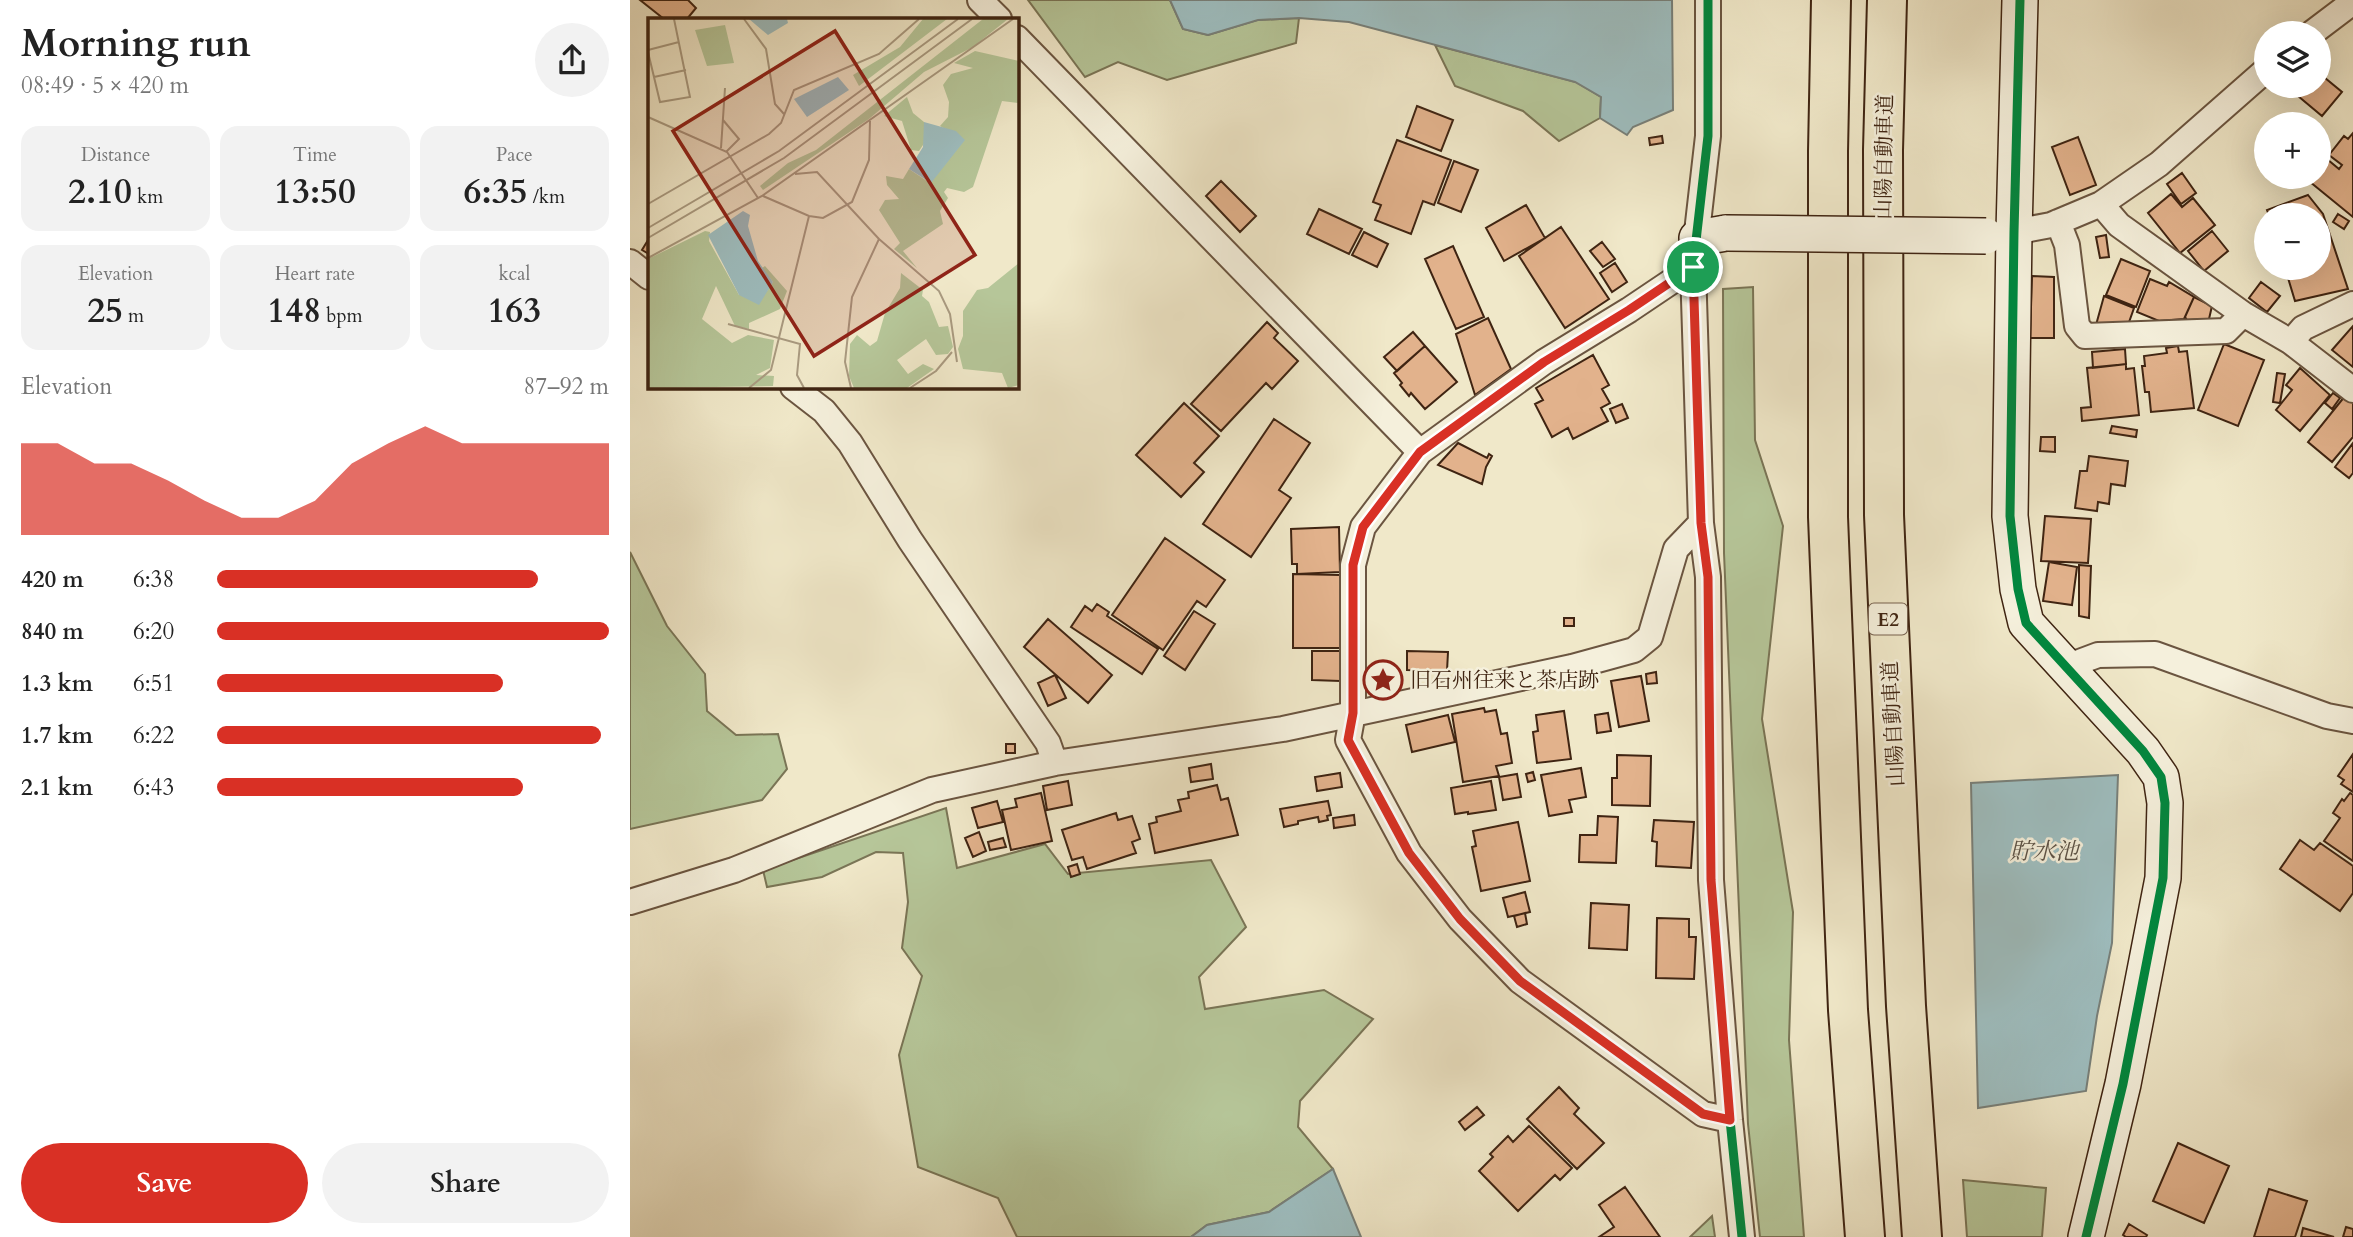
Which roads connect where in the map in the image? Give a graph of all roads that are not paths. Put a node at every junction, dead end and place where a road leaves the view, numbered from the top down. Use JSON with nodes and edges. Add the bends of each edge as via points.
{"nodes":[{"id":1,"x":980,"y":0,"type":"edge"},
{"id":2,"x":1707,"y":0,"type":"edge"},
{"id":3,"x":1831,"y":0,"type":"edge"},
{"id":4,"x":1887,"y":0,"type":"edge"},
{"id":5,"x":2020,"y":0,"type":"edge"},
{"id":6,"x":2353,"y":2,"type":"edge"},
{"id":7,"x":998,"y":18,"type":"edge"},
{"id":8,"x":2328,"y":21,"type":"edge"},
{"id":9,"x":1018,"y":39,"type":"edge"},
{"id":10,"x":2254,"y":80,"type":"edge"},
{"id":11,"x":2101,"y":204,"type":"junction"},
{"id":12,"x":2058,"y":222,"type":"junction"},
{"id":13,"x":2000,"y":234,"type":"junction"},
{"id":14,"x":1705,"y":246,"type":"junction"},
{"id":15,"x":630,"y":261,"type":"edge"},
{"id":16,"x":648,"y":276,"type":"edge"},
{"id":17,"x":2353,"y":304,"type":"edge"},
{"id":18,"x":2243,"y":314,"type":"junction"},
{"id":19,"x":2291,"y":342,"type":"junction"},
{"id":20,"x":794,"y":388,"type":"edge"},
{"id":21,"x":2353,"y":390,"type":"edge"},
{"id":22,"x":1420,"y":452,"type":"junction"},
{"id":23,"x":1701,"y":523,"type":"junction"},
{"id":24,"x":2066,"y":667,"type":"junction"},
{"id":25,"x":1353,"y":713,"type":"junction"},
{"id":26,"x":2353,"y":721,"type":"edge"},
{"id":27,"x":1055,"y":763,"type":"junction"},
{"id":28,"x":630,"y":902,"type":"edge"},
{"id":29,"x":1730,"y":1120,"type":"junction"},
{"id":30,"x":1742,"y":1237,"type":"edge"},
{"id":31,"x":1865,"y":1237,"type":"edge"},
{"id":32,"x":1922,"y":1237,"type":"edge"},
{"id":33,"x":2086,"y":1237,"type":"edge"}],
"edges":[{"from":1,"to":7,"type":"street"},
{"from":2,"to":14,"type":"street"},
{"from":3,"to":31,"type":"highway","via":[[1828,517],[1848,1010]]},
{"from":4,"to":32,"type":"highway","name":"山陽自動車道","number":"E2","via":[[1884,515],[1906,1006]]},
{"from":5,"to":13,"type":"street"},
{"from":6,"to":8,"type":"street"},
{"from":9,"to":22,"type":"street"},
{"from":10,"to":11,"type":"street","via":[[2159,163]]},
{"from":11,"to":12,"type":"street"},
{"from":11,"to":18,"type":"street","via":[[2119,225]]},
{"from":12,"to":13,"type":"street"},
{"from":12,"to":18,"type":"street","via":[[2067,245],[2077,326],[2085,336],[2226,331]]},
{"from":13,"to":14,"type":"street","bridge":true},
{"from":13,"to":24,"type":"street","via":[[2010,516],[2018,589],[2026,623]]},
{"from":14,"to":22,"type":"street","via":[[1629,310],[1544,362]]},
{"from":14,"to":23,"type":"street"},
{"from":15,"to":16,"type":"street"},
{"from":17,"to":19,"type":"street","via":[[2303,328]]},
{"from":18,"to":19,"type":"street"},
{"from":19,"to":21,"type":"street"},
{"from":20,"to":27,"type":"street","via":[[824,411],[850,443],[1048,743]]},
{"from":22,"to":25,"type":"street","via":[[1363,527],[1353,565]]},
{"from":23,"to":25,"type":"street","via":[[1676,549],[1650,637],[1634,650]]},
{"from":23,"to":29,"type":"street","via":[[1708,577],[1711,880]]},
{"from":24,"to":26,"type":"street","via":[[2098,655],[2155,653],[2327,716]]},
{"from":24,"to":33,"type":"street","via":[[2143,751],[2161,777],[2165,803],[2163,878],[2123,1084]]},
{"from":25,"to":27,"type":"street","via":[[1283,729]]},
{"from":25,"to":29,"type":"street","via":[[1348,740],[1409,853],[1460,919],[1520,981],[1703,1114]]},
{"from":27,"to":28,"type":"street","via":[[932,790],[734,870]]},
{"from":29,"to":30,"type":"street"}]}
